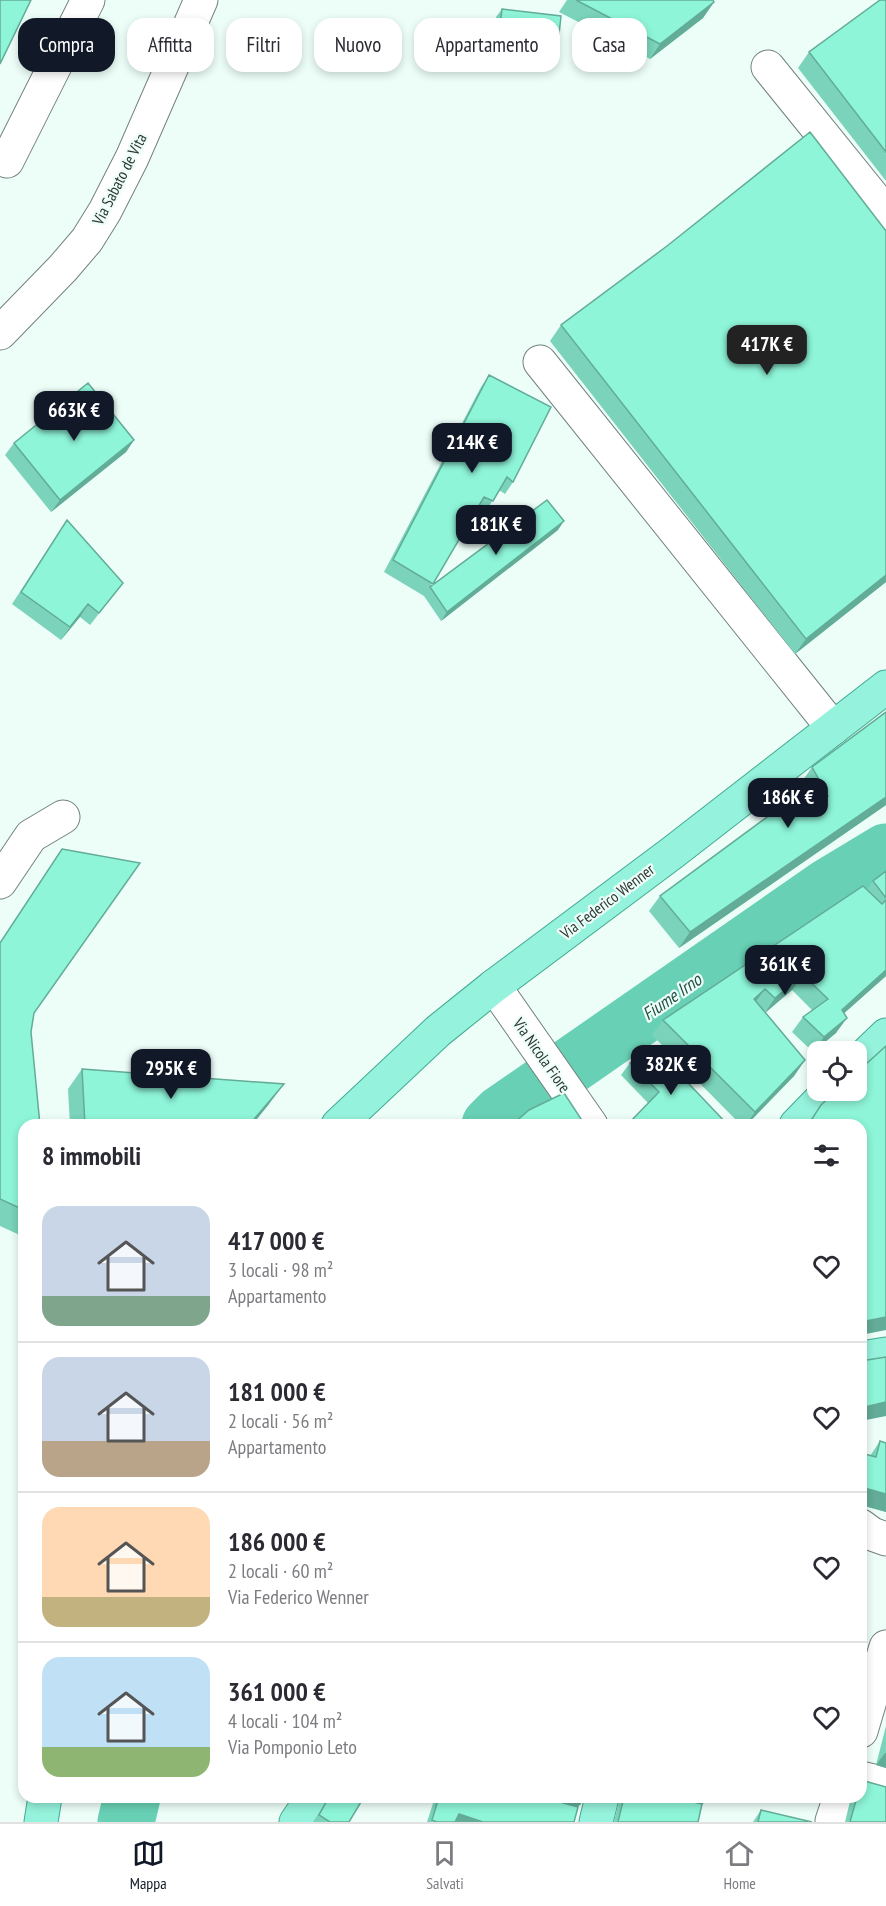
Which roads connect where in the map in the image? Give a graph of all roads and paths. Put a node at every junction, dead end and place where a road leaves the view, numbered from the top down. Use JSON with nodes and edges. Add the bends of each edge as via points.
{"nodes":[{"id":1,"x":88,"y":0,"type":"edge"},
{"id":2,"x":201,"y":0,"type":"edge"},
{"id":3,"x":768,"y":67,"type":"dead end"},
{"id":4,"x":7,"y":161,"type":"dead end"},
{"id":5,"x":886,"y":213,"type":"edge"},
{"id":6,"x":0,"y":333,"type":"edge"},
{"id":7,"x":540,"y":362,"type":"dead end"},
{"id":8,"x":886,"y":687,"type":"edge"},
{"id":9,"x":833,"y":728,"type":"junction"},
{"id":10,"x":63,"y":817,"type":"dead end"},
{"id":11,"x":0,"y":882,"type":"edge"},
{"id":12,"x":494,"y":986,"type":"junction"},
{"id":13,"x":886,"y":1035,"type":"edge"},
{"id":14,"x":867,"y":1053,"type":"edge"},
{"id":15,"x":819,"y":1101,"type":"edge"},
{"id":16,"x":344,"y":1119,"type":"edge"},
{"id":17,"x":586,"y":1119,"type":"edge"},
{"id":18,"x":802,"y":1119,"type":"edge"},
{"id":19,"x":886,"y":1354,"type":"edge"},
{"id":20,"x":867,"y":1357,"type":"edge"},
{"id":21,"x":867,"y":1530,"type":"edge"},
{"id":22,"x":886,"y":1539,"type":"edge"},
{"id":23,"x":886,"y":1647,"type":"edge"},
{"id":24,"x":869,"y":1678,"type":"edge"},
{"id":25,"x":867,"y":1779,"type":"edge"},
{"id":26,"x":886,"y":1784,"type":"edge"},
{"id":27,"x":44,"y":1803,"type":"edge"},
{"id":28,"x":601,"y":1803,"type":"edge"},
{"id":29,"x":40,"y":1822,"type":"edge"},
{"id":30,"x":596,"y":1822,"type":"edge"}],
"edges":[{"from":1,"to":4,"type":"street"},
{"from":2,"to":6,"type":"street","name":"Via Sabato de Vita","via":[[105,211],[63,268]]},
{"from":3,"to":5,"type":"street"},
{"from":7,"to":9,"type":"street"},
{"from":8,"to":9,"type":"main road","name":"Via Federico Wenner"},
{"from":9,"to":12,"type":"main road","name":"Via Federico Wenner"},
{"from":10,"to":11,"type":"street","via":[[32,836]]},
{"from":12,"to":16,"type":"main road","name":"Via Federico Wenner","via":[[438,1031]]},
{"from":12,"to":17,"type":"street","name":"Via Nicola Fiore"},
{"from":13,"to":14,"type":"main road"},
{"from":15,"to":18,"type":"main road"},
{"from":19,"to":20,"type":"main road"},
{"from":21,"to":22,"type":"street"},
{"from":23,"to":24,"type":"street"},
{"from":25,"to":26,"type":"street"},
{"from":27,"to":29,"type":"main road"},
{"from":28,"to":30,"type":"main road"}]}
